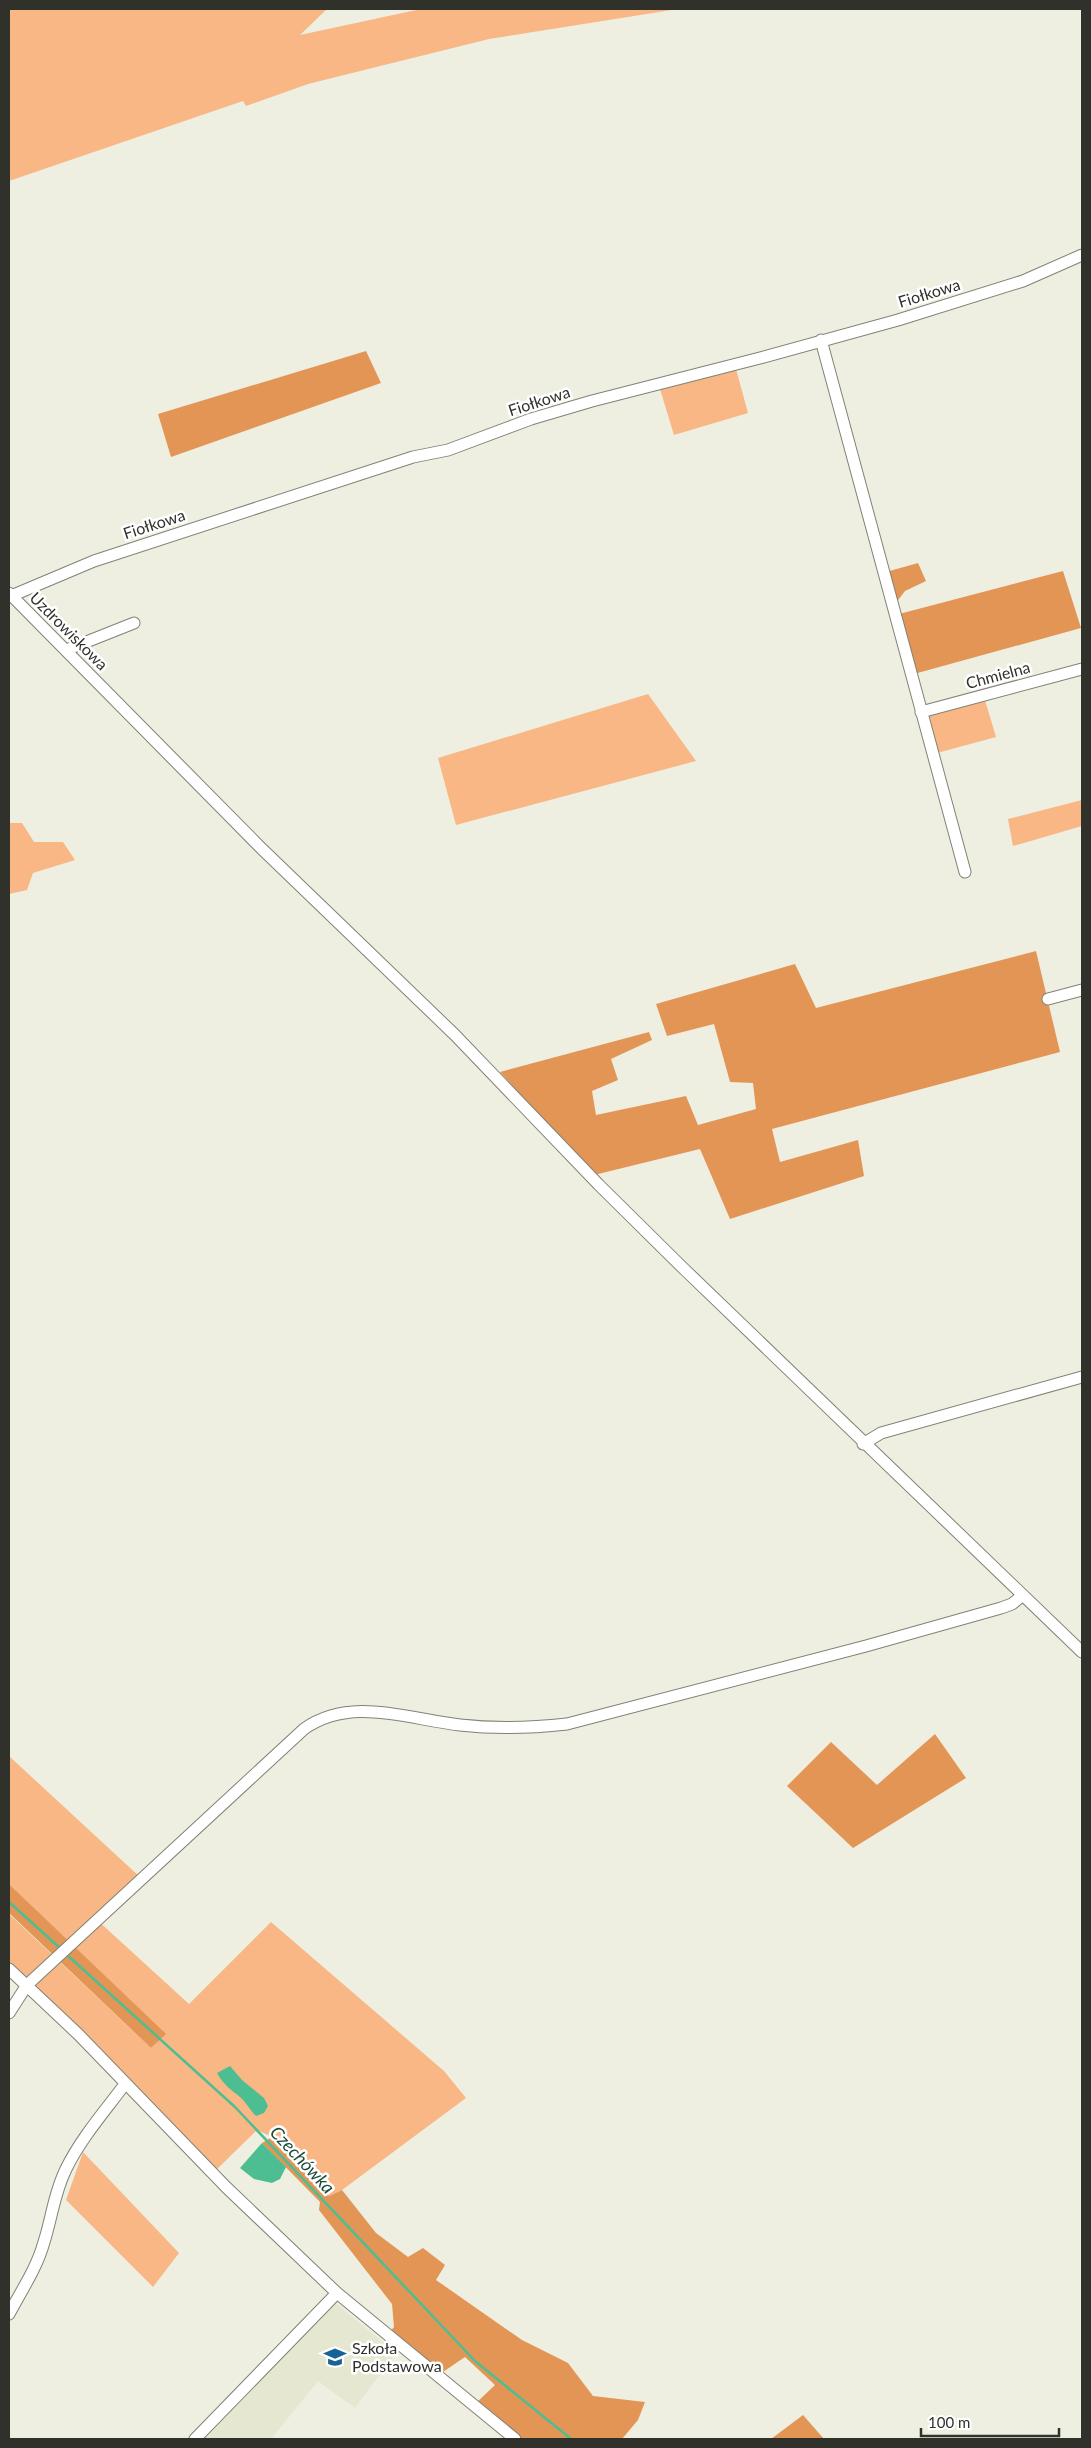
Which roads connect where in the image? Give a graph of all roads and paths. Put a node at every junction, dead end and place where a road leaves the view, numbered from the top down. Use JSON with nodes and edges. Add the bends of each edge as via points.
{"nodes":[{"id":1,"x":1082,"y":255,"type":"edge"},
{"id":2,"x":821,"y":340,"type":"junction"},
{"id":3,"x":10,"y":594,"type":"edge"},
{"id":4,"x":134,"y":623,"type":"dead end"},
{"id":5,"x":66,"y":650,"type":"junction"},
{"id":6,"x":1082,"y":669,"type":"edge"},
{"id":7,"x":921,"y":712,"type":"junction"},
{"id":8,"x":965,"y":872,"type":"dead end"},
{"id":9,"x":1082,"y":990,"type":"edge"},
{"id":10,"x":1048,"y":1000,"type":"dead end"},
{"id":11,"x":1082,"y":1377,"type":"edge"},
{"id":12,"x":864,"y":1444,"type":"junction"},
{"id":13,"x":1023,"y":1595,"type":"junction"},
{"id":14,"x":1082,"y":1652,"type":"edge"},
{"id":15,"x":9,"y":1969,"type":"edge"},
{"id":16,"x":27,"y":1985,"type":"junction"},
{"id":17,"x":9,"y":2013,"type":"edge"},
{"id":18,"x":125,"y":2084,"type":"junction"},
{"id":19,"x":337,"y":2293,"type":"junction"},
{"id":20,"x":9,"y":2314,"type":"edge"},
{"id":21,"x":195,"y":2439,"type":"edge"},
{"id":22,"x":515,"y":2439,"type":"edge"}],
"edges":[{"from":1,"to":2,"type":"street","name":"Fiołkowa","via":[[1023,280]]},
{"from":2,"to":3,"type":"street","name":"Fiołkowa","via":[[531,419],[448,450],[413,457],[94,561]]},
{"from":2,"to":7,"type":"street"},
{"from":3,"to":5,"type":"street","name":"Uzdrowiskowa"},
{"from":4,"to":5,"type":"street"},
{"from":5,"to":12,"type":"street","name":"Uzdrowiskowa","via":[[461,1042],[598,1185]]},
{"from":6,"to":7,"type":"street","name":"Chmielna"},
{"from":7,"to":8,"type":"street"},
{"from":9,"to":10,"type":"street"},
{"from":11,"to":12,"type":"street","via":[[881,1433]]},
{"from":12,"to":13,"type":"street","name":"Uzdrowiskowa"},
{"from":13,"to":14,"type":"street","name":"Uzdrowiskowa"},
{"from":13,"to":16,"type":"street","via":[[1007,1606],[866,1646],[567,1724],[493,1727],[458,1725],[395,1713],[356,1712],[327,1716],[304,1729]]},
{"from":15,"to":16,"type":"street"},
{"from":16,"to":17,"type":"street"},
{"from":16,"to":18,"type":"street"},
{"from":18,"to":19,"type":"street"},
{"from":18,"to":20,"type":"street","via":[[66,2169],[55,2194],[45,2242]]},
{"from":19,"to":21,"type":"street"},
{"from":19,"to":22,"type":"street"}]}
